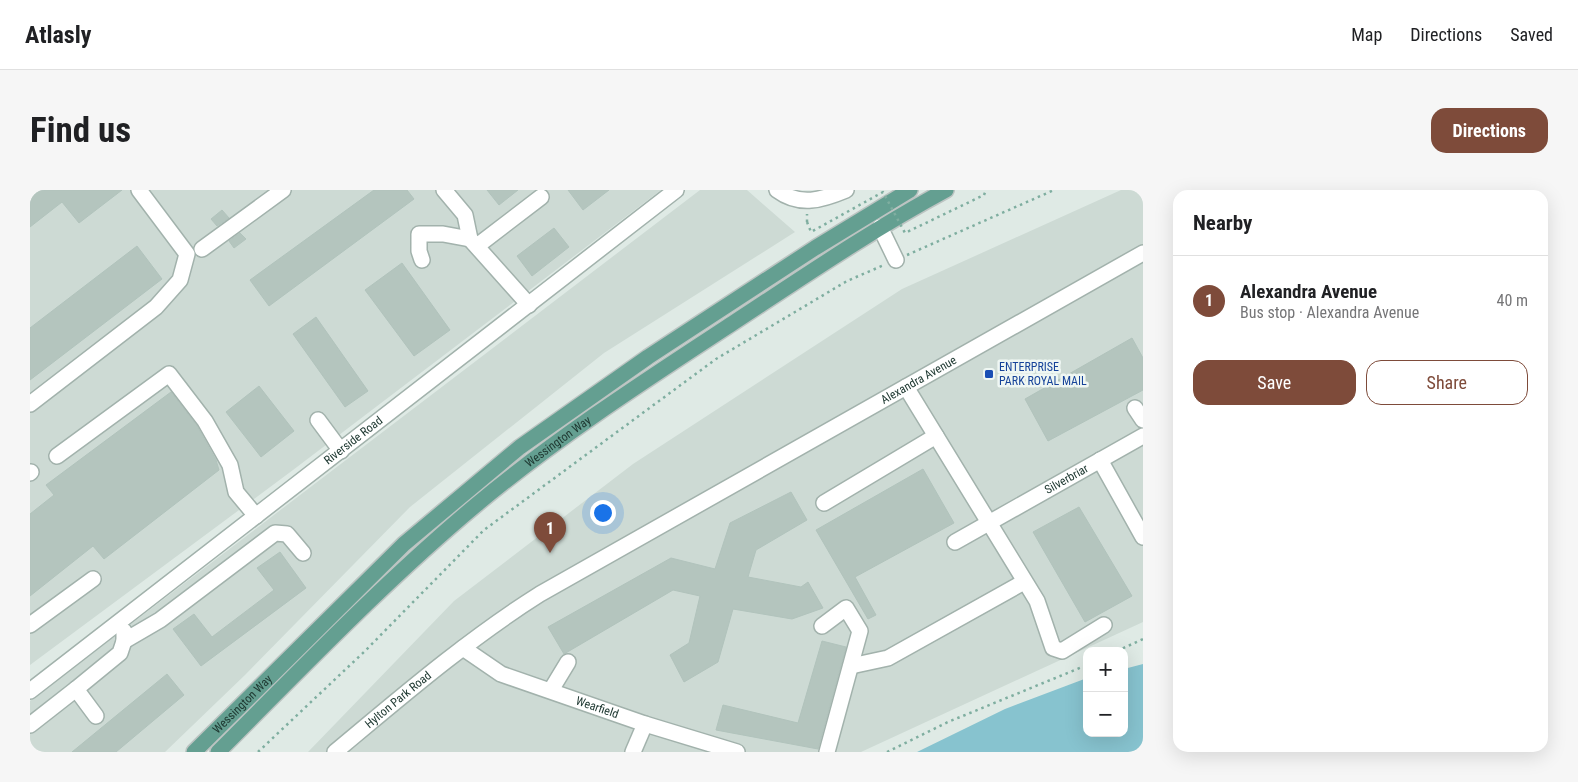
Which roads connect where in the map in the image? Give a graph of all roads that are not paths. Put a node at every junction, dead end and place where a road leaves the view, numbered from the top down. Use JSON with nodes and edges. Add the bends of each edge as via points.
{"nodes":[{"id":1,"x":139,"y":190,"type":"edge"},
{"id":2,"x":282,"y":190,"type":"edge"},
{"id":3,"x":444,"y":190,"type":"edge"},
{"id":4,"x":676,"y":190,"type":"edge"},
{"id":5,"x":777,"y":190,"type":"edge"},
{"id":6,"x":846,"y":190,"type":"edge"},
{"id":7,"x":910,"y":190,"type":"edge"},
{"id":8,"x":946,"y":190,"type":"edge"},
{"id":9,"x":541,"y":197,"type":"dead end"},
{"id":10,"x":880,"y":227,"type":"junction"},
{"id":11,"x":473,"y":243,"type":"junction"},
{"id":12,"x":202,"y":250,"type":"dead end"},
{"id":13,"x":1143,"y":253,"type":"edge"},
{"id":14,"x":422,"y":260,"type":"dead end"},
{"id":15,"x":896,"y":260,"type":"road end"},
{"id":16,"x":529,"y":305,"type":"junction"},
{"id":17,"x":906,"y":388,"type":"junction"},
{"id":18,"x":30,"y":404,"type":"edge"},
{"id":19,"x":318,"y":420,"type":"dead end"},
{"id":20,"x":936,"y":436,"type":"junction"},
{"id":21,"x":1143,"y":436,"type":"edge"},
{"id":22,"x":341,"y":451,"type":"junction"},
{"id":23,"x":57,"y":456,"type":"dead end"},
{"id":24,"x":1100,"y":460,"type":"junction"},
{"id":25,"x":824,"y":503,"type":"dead end"},
{"id":26,"x":256,"y":516,"type":"junction"},
{"id":27,"x":989,"y":523,"type":"junction"},
{"id":28,"x":1143,"y":537,"type":"edge"},
{"id":29,"x":955,"y":542,"type":"dead end"},
{"id":30,"x":302,"y":553,"type":"dead end"},
{"id":31,"x":93,"y":579,"type":"dead end"},
{"id":32,"x":1024,"y":582,"type":"junction"},
{"id":33,"x":123,"y":619,"type":"junction"},
{"id":34,"x":30,"y":625,"type":"edge"},
{"id":35,"x":1104,"y":625,"type":"dead end"},
{"id":36,"x":822,"y":626,"type":"dead end"},
{"id":37,"x":124,"y":640,"type":"junction"},
{"id":38,"x":463,"y":648,"type":"junction"},
{"id":39,"x":568,"y":662,"type":"dead end"},
{"id":40,"x":851,"y":666,"type":"junction"},
{"id":41,"x":76,"y":689,"type":"junction"},
{"id":42,"x":551,"y":690,"type":"junction"},
{"id":43,"x":30,"y":691,"type":"edge"},
{"id":44,"x":96,"y":716,"type":"dead end"},
{"id":45,"x":645,"y":724,"type":"junction"},
{"id":46,"x":30,"y":725,"type":"edge"},
{"id":47,"x":719,"y":750,"type":"edge"},
{"id":48,"x":194,"y":752,"type":"edge"},
{"id":49,"x":218,"y":752,"type":"edge"},
{"id":50,"x":335,"y":752,"type":"edge"},
{"id":51,"x":633,"y":752,"type":"edge"},
{"id":52,"x":737,"y":752,"type":"edge"},
{"id":53,"x":827,"y":752,"type":"edge"}],
"edges":[{"from":1,"to":18,"type":"street","via":[[187,254],[180,280],[156,307]]},
{"from":2,"to":12,"type":"street"},
{"from":3,"to":11,"type":"street","via":[[464,215]]},
{"from":4,"to":16,"type":"street","name":"Riverside Road"},
{"from":5,"to":6,"type":"street","via":[[793,200],[807,202]]},
{"from":7,"to":48,"type":"main road","name":"Wessington Way","via":[[814,248],[648,357],[520,447],[404,544]]},
{"from":8,"to":10,"type":"main road","name":"Wessington Way"},
{"from":9,"to":11,"type":"street"},
{"from":10,"to":15,"type":"street"},
{"from":10,"to":49,"type":"main road","name":"Wessington Way","via":[[653,376],[532,461],[410,564]]},
{"from":11,"to":14,"type":"street","via":[[443,234],[420,234],[418,250]]},
{"from":11,"to":16,"type":"street"},
{"from":13,"to":17,"type":"street","name":"Alexandra Avenue"},
{"from":16,"to":22,"type":"street","name":"Riverside Road"},
{"from":17,"to":20,"type":"street"},
{"from":17,"to":38,"type":"street","name":"Alexandra Avenue","via":[[540,594]]},
{"from":19,"to":22,"type":"street"},
{"from":20,"to":25,"type":"street"},
{"from":20,"to":27,"type":"street"},
{"from":21,"to":24,"type":"street","name":"Silverbriar"},
{"from":22,"to":26,"type":"street","name":"Riverside Road"},
{"from":23,"to":26,"type":"street","via":[[169,374],[205,421],[230,465],[236,492]]},
{"from":24,"to":27,"type":"street","name":"Silverbriar"},
{"from":24,"to":28,"type":"street"},
{"from":26,"to":33,"type":"street","name":"Riverside Road"},
{"from":27,"to":29,"type":"street","name":"Silverbriar"},
{"from":27,"to":32,"type":"street"},
{"from":30,"to":37,"type":"street","via":[[287,534],[275,533],[160,620]]},
{"from":31,"to":34,"type":"street"},
{"from":32,"to":35,"type":"street","via":[[1038,601],[1053,648],[1062,651]]},
{"from":32,"to":40,"type":"street","via":[[888,658]]},
{"from":33,"to":37,"type":"street"},
{"from":33,"to":43,"type":"street","name":"Riverside Road"},
{"from":36,"to":40,"type":"street","via":[[846,608],[860,631]]},
{"from":37,"to":41,"type":"street","via":[[120,653]]},
{"from":38,"to":42,"type":"street","name":"Wearfield","via":[[501,674]]},
{"from":38,"to":50,"type":"street","name":"Hylton Park Road"},
{"from":39,"to":42,"type":"street"},
{"from":40,"to":53,"type":"street"},
{"from":41,"to":44,"type":"street"},
{"from":41,"to":46,"type":"street"},
{"from":42,"to":45,"type":"street","name":"Wearfield"},
{"from":45,"to":47,"type":"street","name":"Wearfield"},
{"from":45,"to":51,"type":"street"},
{"from":47,"to":52,"type":"street","name":"Wearfield"}]}
